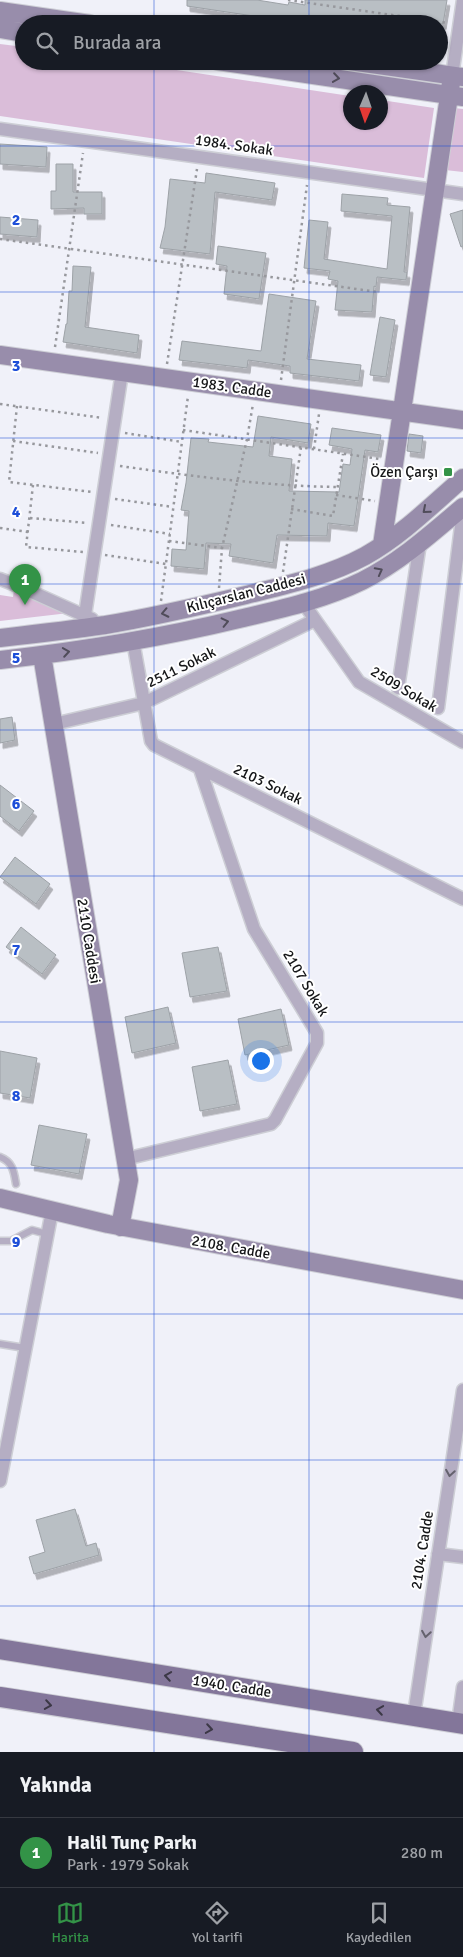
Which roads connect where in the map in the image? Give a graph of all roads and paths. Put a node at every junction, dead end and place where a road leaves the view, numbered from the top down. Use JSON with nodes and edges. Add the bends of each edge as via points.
{"nodes":[{"id":1,"x":288,"y":0,"type":"edge"},
{"id":2,"x":463,"y":0,"type":"edge"},
{"id":3,"x":0,"y":11,"type":"edge"},
{"id":4,"x":28,"y":15,"type":"edge"},
{"id":5,"x":391,"y":15,"type":"edge"},
{"id":6,"x":448,"y":23,"type":"edge"},
{"id":7,"x":459,"y":25,"type":"junction"},
{"id":8,"x":0,"y":29,"type":"edge"},
{"id":9,"x":15,"y":32,"type":"edge"},
{"id":10,"x":279,"y":70,"type":"edge"},
{"id":11,"x":411,"y":70,"type":"edge"},
{"id":12,"x":458,"y":77,"type":"edge"},
{"id":13,"x":456,"y":96,"type":"edge"},
{"id":14,"x":0,"y":129,"type":"edge"},
{"id":15,"x":85,"y":141,"type":"junction"},
{"id":16,"x":198,"y":157,"type":"junction"},
{"id":17,"x":309,"y":172,"type":"junction"},
{"id":18,"x":435,"y":190,"type":"junction"},
{"id":19,"x":463,"y":194,"type":"edge"},
{"id":20,"x":0,"y":238,"type":"edge"},
{"id":21,"x":69,"y":248,"type":"junction"},
{"id":22,"x":182,"y":264,"type":"junction"},
{"id":23,"x":295,"y":280,"type":"junction"},
{"id":24,"x":378,"y":292,"type":"dead end"},
{"id":25,"x":0,"y":355,"type":"edge"},
{"id":26,"x":52,"y":362,"type":"junction"},
{"id":27,"x":122,"y":372,"type":"junction"},
{"id":28,"x":165,"y":378,"type":"junction"},
{"id":29,"x":190,"y":381,"type":"junction"},
{"id":30,"x":255,"y":390,"type":"junction"},
{"id":31,"x":280,"y":394,"type":"junction"},
{"id":32,"x":320,"y":400,"type":"junction"},
{"id":33,"x":0,"y":404,"type":"edge"},
{"id":34,"x":17,"y":406,"type":"junction"},
{"id":35,"x":402,"y":412,"type":"junction"},
{"id":36,"x":463,"y":420,"type":"edge"},
{"id":37,"x":114,"y":425,"type":"junction"},
{"id":38,"x":184,"y":430,"type":"junction"},
{"id":39,"x":247,"y":439,"type":"junction"},
{"id":40,"x":13,"y":441,"type":"junction"},
{"id":41,"x":182,"y":442,"type":"junction"},
{"id":42,"x":301,"y":447,"type":"junction"},
{"id":43,"x":314,"y":449,"type":"junction"},
{"id":44,"x":343,"y":454,"type":"junction"},
{"id":45,"x":109,"y":460,"type":"junction"},
{"id":46,"x":395,"y":462,"type":"junction"},
{"id":47,"x":178,"y":474,"type":"junction"},
{"id":48,"x":463,"y":478,"type":"edge"},
{"id":49,"x":236,"y":482,"type":"junction"},
{"id":50,"x":33,"y":485,"type":"junction"},
{"id":51,"x":294,"y":486,"type":"junction"},
{"id":52,"x":338,"y":487,"type":"junction"},
{"id":53,"x":336,"y":495,"type":"junction"},
{"id":54,"x":103,"y":496,"type":"junction"},
{"id":55,"x":389,"y":503,"type":"junction"},
{"id":56,"x":173,"y":507,"type":"junction"},
{"id":57,"x":291,"y":509,"type":"junction"},
{"id":58,"x":463,"y":509,"type":"edge"},
{"id":59,"x":0,"y":528,"type":"edge"},
{"id":60,"x":28,"y":532,"type":"junction"},
{"id":61,"x":169,"y":541,"type":"junction"},
{"id":62,"x":420,"y":543,"type":"junction"},
{"id":63,"x":382,"y":545,"type":"junction"},
{"id":64,"x":222,"y":548,"type":"junction"},
{"id":65,"x":94,"y":553,"type":"junction"},
{"id":66,"x":166,"y":564,"type":"junction"},
{"id":67,"x":459,"y":574,"type":"edge"},
{"id":68,"x":0,"y":579,"type":"edge"},
{"id":69,"x":281,"y":586,"type":"junction"},
{"id":70,"x":218,"y":602,"type":"junction"},
{"id":71,"x":304,"y":604,"type":"junction"},
{"id":72,"x":85,"y":615,"type":"junction"},
{"id":73,"x":159,"y":615,"type":"junction"},
{"id":74,"x":315,"y":620,"type":"junction"},
{"id":75,"x":105,"y":625,"type":"junction"},
{"id":76,"x":0,"y":638,"type":"edge"},
{"id":77,"x":133,"y":641,"type":"junction"},
{"id":78,"x":42,"y":655,"type":"junction"},
{"id":79,"x":0,"y":660,"type":"edge"},
{"id":80,"x":398,"y":688,"type":"dead end"},
{"id":81,"x":144,"y":703,"type":"junction"},
{"id":82,"x":438,"y":708,"type":"dead end"},
{"id":83,"x":54,"y":724,"type":"junction"},
{"id":84,"x":463,"y":742,"type":"edge"},
{"id":85,"x":200,"y":769,"type":"junction"},
{"id":86,"x":463,"y":899,"type":"edge"},
{"id":87,"x":0,"y":1157,"type":"edge"},
{"id":88,"x":125,"y":1159,"type":"junction"},
{"id":89,"x":16,"y":1184,"type":"dead end"},
{"id":90,"x":0,"y":1198,"type":"edge"},
{"id":91,"x":52,"y":1211,"type":"junction"},
{"id":92,"x":120,"y":1226,"type":"junction"},
{"id":93,"x":47,"y":1234,"type":"junction"},
{"id":94,"x":0,"y":1241,"type":"edge"},
{"id":95,"x":463,"y":1290,"type":"edge"},
{"id":96,"x":0,"y":1344,"type":"edge"},
{"id":97,"x":25,"y":1348,"type":"junction"},
{"id":98,"x":463,"y":1390,"type":"edge"},
{"id":99,"x":0,"y":1481,"type":"edge"},
{"id":100,"x":438,"y":1554,"type":"junction"},
{"id":101,"x":463,"y":1557,"type":"edge"},
{"id":102,"x":0,"y":1649,"type":"edge"},
{"id":103,"x":463,"y":1687,"type":"edge"},
{"id":104,"x":0,"y":1697,"type":"edge"},
{"id":105,"x":414,"y":1716,"type":"junction"},
{"id":106,"x":460,"y":1723,"type":"edge"},
{"id":107,"x":301,"y":1748,"type":"edge"},
{"id":108,"x":354,"y":1752,"type":"edge"}],
"edges":[{"from":1,"to":5,"type":"path"},
{"from":2,"to":7,"type":"street"},
{"from":3,"to":4,"type":"street"},
{"from":6,"to":7,"type":"path"},
{"from":7,"to":12,"type":"street"},
{"from":8,"to":9,"type":"street"},
{"from":10,"to":13,"type":"street","one_way":true},
{"from":11,"to":12,"type":"street"},
{"from":12,"to":13,"type":"street"},
{"from":13,"to":18,"type":"street"},
{"from":14,"to":15,"type":"street","name":"1984. Sokak"},
{"from":15,"to":16,"type":"street","name":"1984. Sokak"},
{"from":15,"to":21,"type":"path"},
{"from":16,"to":17,"type":"street","name":"1984. Sokak"},
{"from":16,"to":22,"type":"path"},
{"from":17,"to":18,"type":"street","name":"1984. Sokak"},
{"from":17,"to":23,"type":"path"},
{"from":18,"to":19,"type":"street","name":"1984. Sokak"},
{"from":18,"to":35,"type":"street"},
{"from":20,"to":21,"type":"path"},
{"from":21,"to":22,"type":"path"},
{"from":21,"to":26,"type":"path"},
{"from":22,"to":23,"type":"path"},
{"from":22,"to":28,"type":"path"},
{"from":23,"to":24,"type":"path"},
{"from":23,"to":31,"type":"path"},
{"from":25,"to":26,"type":"street","name":"1983. Cadde"},
{"from":26,"to":27,"type":"street","name":"1983. Cadde"},
{"from":27,"to":28,"type":"street","name":"1983. Cadde"},
{"from":27,"to":37,"type":"street"},
{"from":28,"to":29,"type":"street","name":"1983. Cadde"},
{"from":29,"to":30,"type":"street","name":"1983. Cadde"},
{"from":29,"to":38,"type":"path"},
{"from":30,"to":31,"type":"street","name":"1983. Cadde"},
{"from":30,"to":39,"type":"path"},
{"from":31,"to":32,"type":"street","name":"1983. Cadde"},
{"from":32,"to":35,"type":"street","name":"1983. Cadde"},
{"from":32,"to":43,"type":"path"},
{"from":33,"to":34,"type":"path"},
{"from":34,"to":37,"type":"path"},
{"from":34,"to":40,"type":"path"},
{"from":35,"to":36,"type":"street","name":"1983. Cadde"},
{"from":35,"to":46,"type":"street"},
{"from":37,"to":41,"type":"path"},
{"from":37,"to":45,"type":"street"},
{"from":38,"to":39,"type":"path"},
{"from":38,"to":41,"type":"path"},
{"from":39,"to":42,"type":"path"},
{"from":39,"to":49,"type":"path"},
{"from":40,"to":45,"type":"path"},
{"from":40,"to":50,"type":"path","via":[[9,482]]},
{"from":41,"to":47,"type":"path"},
{"from":42,"to":43,"type":"path"},
{"from":42,"to":51,"type":"path"},
{"from":43,"to":44,"type":"path"},
{"from":44,"to":46,"type":"path"},
{"from":44,"to":52,"type":"path"},
{"from":45,"to":47,"type":"path"},
{"from":45,"to":54,"type":"street"},
{"from":46,"to":55,"type":"street"},
{"from":47,"to":49,"type":"path"},
{"from":47,"to":56,"type":"path"},
{"from":48,"to":63,"type":"street","name":"Kılıçarslan Caddesi","one_way":true},
{"from":49,"to":51,"type":"path"},
{"from":49,"to":64,"type":"path"},
{"from":50,"to":54,"type":"path"},
{"from":50,"to":60,"type":"path"},
{"from":51,"to":52,"type":"path"},
{"from":51,"to":57,"type":"path"},
{"from":52,"to":53,"type":"path"},
{"from":53,"to":55,"type":"path"},
{"from":53,"to":57,"type":"path","via":[[333,516]]},
{"from":54,"to":56,"type":"path"},
{"from":54,"to":65,"type":"street"},
{"from":55,"to":63,"type":"street"},
{"from":56,"to":61,"type":"path"},
{"from":57,"to":69,"type":"path"},
{"from":58,"to":62,"type":"street","name":"Kılıçarslan Caddesi"},
{"from":58,"to":67,"type":"street"},
{"from":59,"to":60,"type":"path"},
{"from":60,"to":65,"type":"path","via":[[26,547]]},
{"from":61,"to":64,"type":"path"},
{"from":61,"to":66,"type":"path"},
{"from":71,"to":62,"type":"street","name":"Kılıçarslan Caddesi","one_way":true,"via":[[362,581]]},
{"from":62,"to":80,"type":"street"},
{"from":63,"to":69,"type":"street","name":"Kılıçarslan Caddesi","via":[[347,565]]},
{"from":64,"to":70,"type":"path"},
{"from":65,"to":66,"type":"path"},
{"from":65,"to":72,"type":"street"},
{"from":66,"to":73,"type":"path"},
{"from":67,"to":82,"type":"street"},
{"from":68,"to":72,"type":"street"},
{"from":69,"to":70,"type":"street","name":"Kılıçarslan Caddesi"},
{"from":70,"to":73,"type":"street","name":"Kılıçarslan Caddesi","one_way":true},
{"from":71,"to":74,"type":"street","name":"2509 Sokak"},
{"from":77,"to":71,"type":"street","name":"Kılıçarslan Caddesi","one_way":true},
{"from":72,"to":75,"type":"street"},
{"from":73,"to":75,"type":"street","name":"Kılıçarslan Caddesi"},
{"from":74,"to":81,"type":"street","name":"2511 Sokak"},
{"from":74,"to":84,"type":"street","name":"2509 Sokak","via":[[359,682]]},
{"from":75,"to":76,"type":"street","name":"Kılıçarslan Caddesi"},
{"from":78,"to":77,"type":"street","name":"Kılıçarslan Caddesi","one_way":true},
{"from":77,"to":81,"type":"street","name":"2103 Sokak"},
{"from":78,"to":79,"type":"street","name":"Kılıçarslan Caddesi"},
{"from":78,"to":83,"type":"street","name":"2110 Caddesi"},
{"from":81,"to":83,"type":"street","name":"2511 Sokak"},
{"from":81,"to":85,"type":"street","name":"2103 Sokak","via":[[154,745]]},
{"from":83,"to":88,"type":"street","name":"2110 Caddesi"},
{"from":85,"to":86,"type":"street","name":"2103 Sokak"},
{"from":85,"to":88,"type":"street","name":"2107 Sokak","via":[[254,929],[318,1038],[271,1124]]},
{"from":87,"to":89,"type":"lane","via":[[13,1167]]},
{"from":88,"to":92,"type":"street","name":"2110 Caddesi","via":[[129,1183]]},
{"from":90,"to":91,"type":"street","name":"2108. Cadde"},
{"from":91,"to":92,"type":"street","name":"2108. Cadde"},
{"from":91,"to":93,"type":"street"},
{"from":92,"to":95,"type":"street","name":"2108. Cadde"},
{"from":93,"to":94,"type":"lane","via":[[32,1230],[11,1241]]},
{"from":93,"to":97,"type":"street"},
{"from":96,"to":97,"type":"lane"},
{"from":97,"to":99,"type":"street"},
{"from":98,"to":100,"type":"street","name":"2104. Cadde","one_way":true},
{"from":100,"to":101,"type":"street"},
{"from":100,"to":105,"type":"street","name":"2104. Cadde","one_way":true},
{"from":105,"to":102,"type":"main road","name":"1940. Cadde","one_way":true},
{"from":103,"to":106,"type":"street"},
{"from":104,"to":107,"type":"main road","one_way":true},
{"from":105,"to":106,"type":"main road","name":"1940. Cadde"},
{"from":107,"to":108,"type":"main road"}]}
